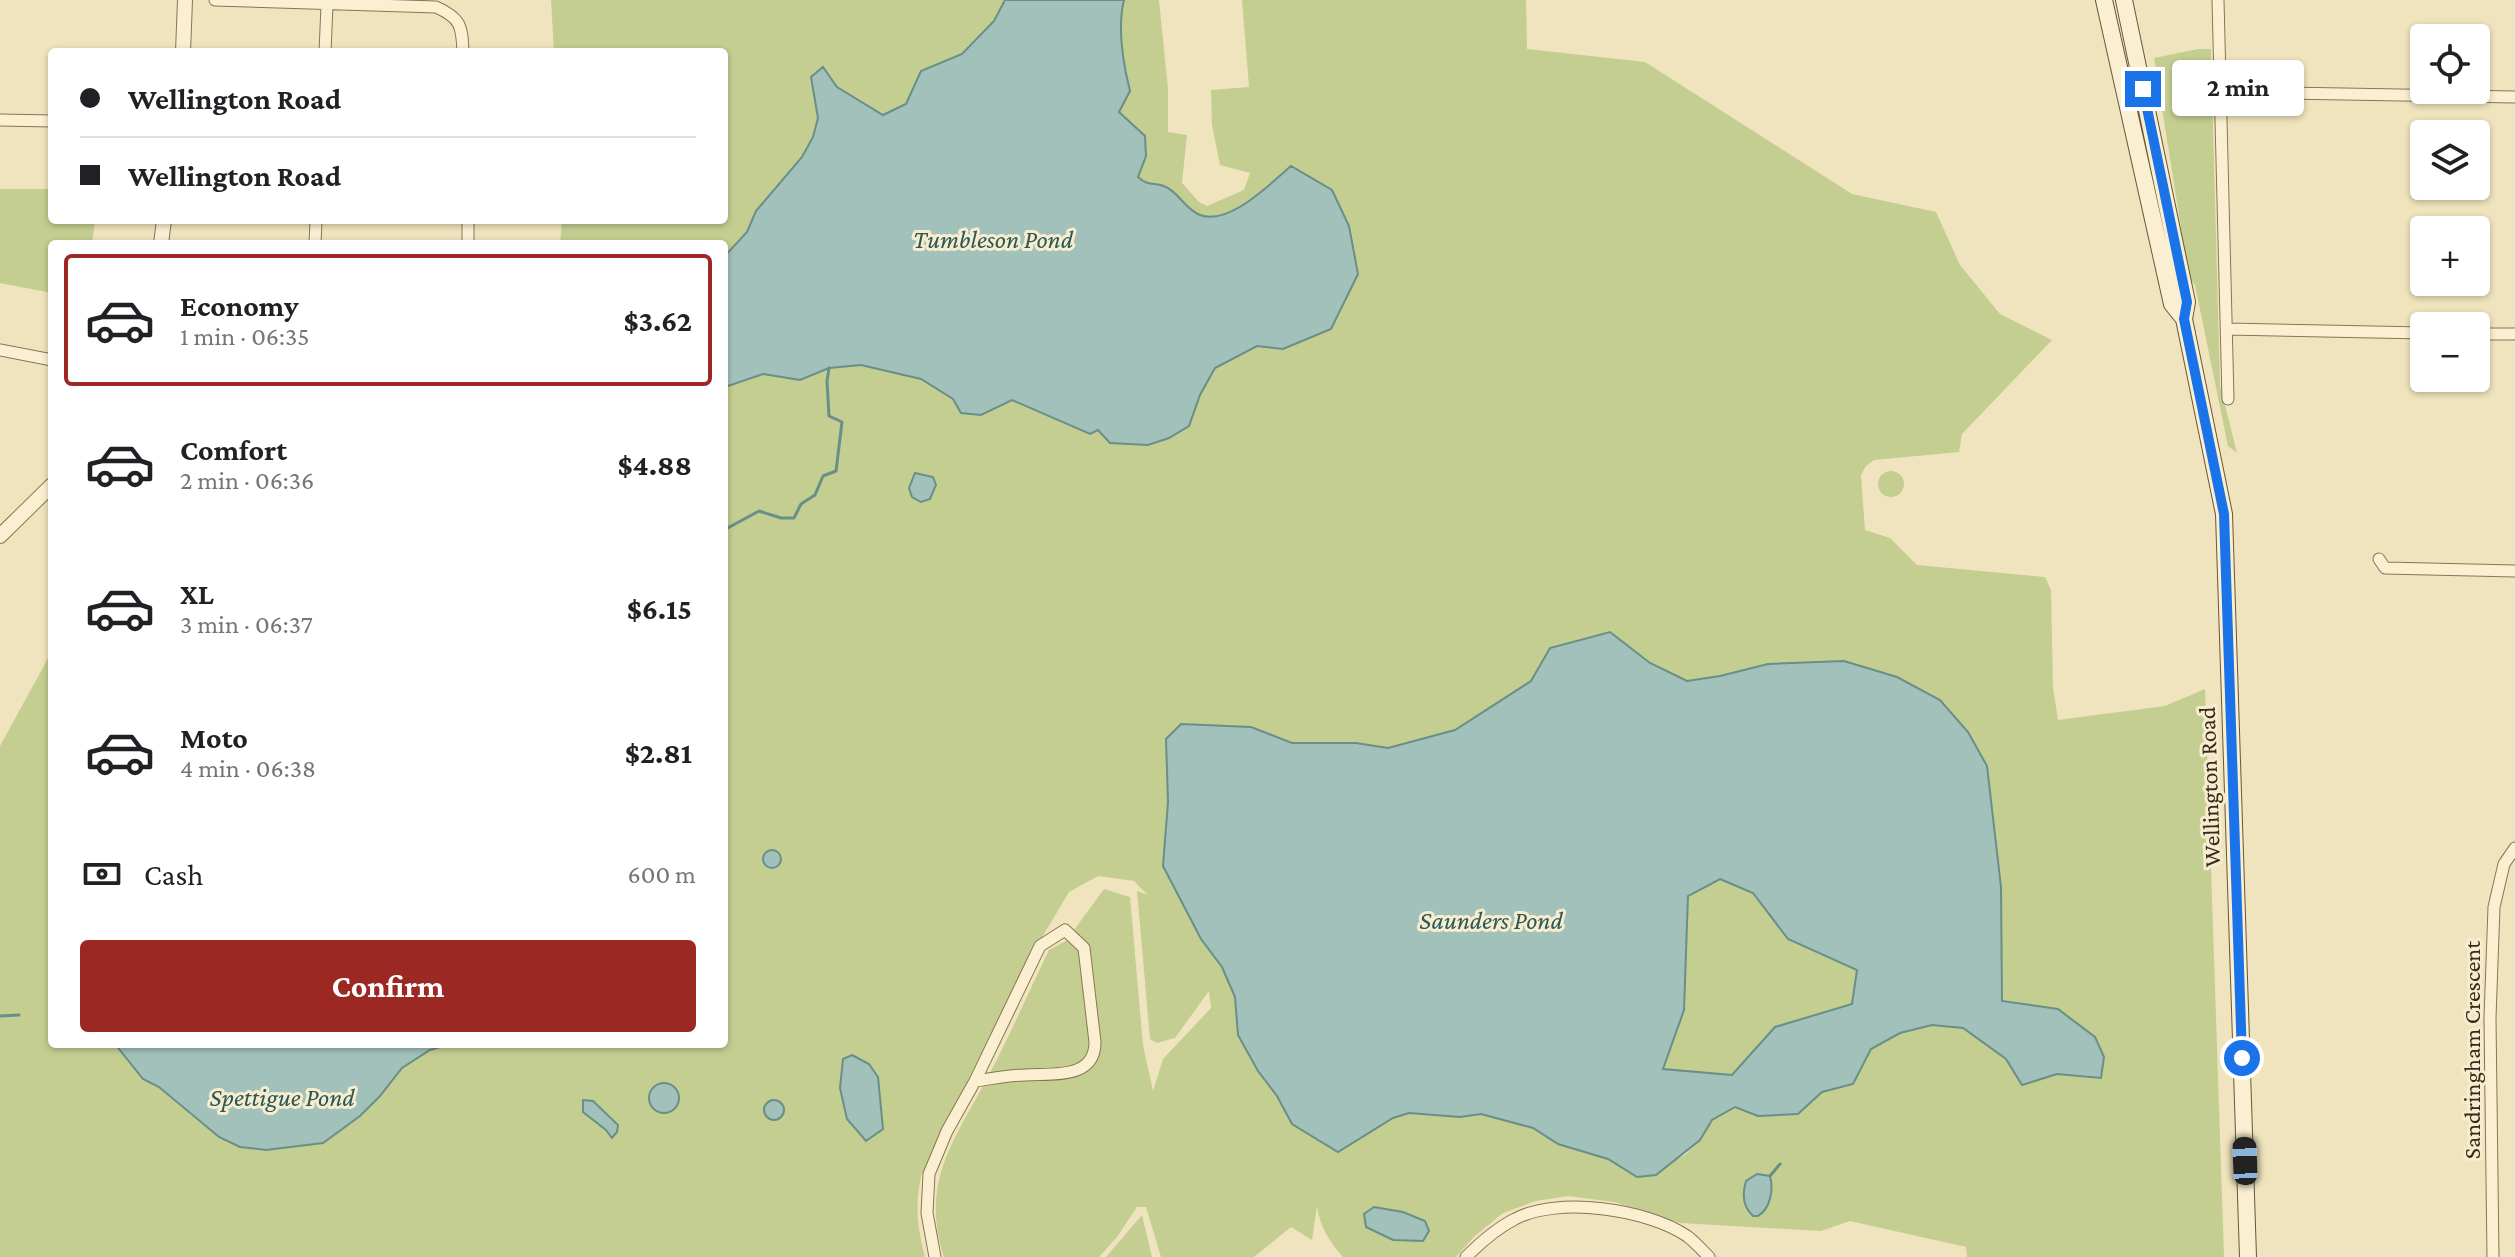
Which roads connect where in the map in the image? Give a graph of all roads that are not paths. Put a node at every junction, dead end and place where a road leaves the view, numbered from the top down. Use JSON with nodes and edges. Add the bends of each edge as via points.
{"nodes":[{"id":1,"x":185,"y":0,"type":"edge"},
{"id":2,"x":215,"y":0,"type":"edge"},
{"id":3,"x":2104,"y":0,"type":"edge"},
{"id":4,"x":2124,"y":0,"type":"edge"},
{"id":5,"x":2218,"y":0,"type":"edge"},
{"id":6,"x":327,"y":5,"type":"junction"},
{"id":7,"x":183,"y":48,"type":"edge"},
{"id":8,"x":325,"y":48,"type":"edge"},
{"id":9,"x":463,"y":48,"type":"edge"},
{"id":10,"x":2221,"y":92,"type":"junction"},
{"id":11,"x":2515,"y":97,"type":"edge"},
{"id":12,"x":0,"y":120,"type":"edge"},
{"id":13,"x":48,"y":121,"type":"edge"},
{"id":14,"x":2184,"y":319,"type":"junction"},
{"id":15,"x":2228,"y":329,"type":"junction"},
{"id":16,"x":2410,"y":333,"type":"edge"},
{"id":17,"x":2490,"y":334,"type":"edge"},
{"id":18,"x":2515,"y":334,"type":"edge"},
{"id":19,"x":0,"y":350,"type":"edge"},
{"id":20,"x":48,"y":359,"type":"edge"},
{"id":21,"x":2228,"y":399,"type":"dead end"},
{"id":22,"x":48,"y":489,"type":"edge"},
{"id":23,"x":0,"y":536,"type":"edge"},
{"id":24,"x":2379,"y":559,"type":"dead end"},
{"id":25,"x":2515,"y":571,"type":"edge"},
{"id":26,"x":2515,"y":848,"type":"edge"},
{"id":27,"x":975,"y":1081,"type":"junction"},
{"id":28,"x":935,"y":1257,"type":"edge"},
{"id":29,"x":1466,"y":1257,"type":"edge"},
{"id":30,"x":1709,"y":1257,"type":"edge"},
{"id":31,"x":2248,"y":1257,"type":"edge"},
{"id":32,"x":2493,"y":1257,"type":"edge"}],
"edges":[{"from":1,"to":7,"type":"street"},
{"from":2,"to":6,"type":"street"},
{"from":3,"to":14,"type":"main road","name":"Wellington Road","via":[[2172,304]]},
{"from":4,"to":14,"type":"main road","name":"Wellington Road","via":[[2187,302]]},
{"from":5,"to":10,"type":"street"},
{"from":6,"to":8,"type":"street"},
{"from":6,"to":9,"type":"street","via":[[436,7],[452,14],[462,29]]},
{"from":10,"to":11,"type":"street"},
{"from":10,"to":15,"type":"street"},
{"from":12,"to":13,"type":"street"},
{"from":14,"to":31,"type":"main road","name":"Wellington Road","via":[[2224,514]]},
{"from":15,"to":16,"type":"street"},
{"from":15,"to":21,"type":"street"},
{"from":17,"to":18,"type":"street"},
{"from":19,"to":20,"type":"street"},
{"from":22,"to":23,"type":"street"},
{"from":24,"to":25,"type":"street","via":[[2385,568]]},
{"from":26,"to":32,"type":"street","name":"Sandringham Crescent","via":[[2504,864],[2494,907]]},
{"from":27,"to":27,"type":"street","via":[[1040,946],[1065,930],[1084,948],[1093,1057],[1070,1073]]},
{"from":27,"to":28,"type":"street","via":[[929,1174],[927,1213]]},
{"from":29,"to":30,"type":"street","via":[[1515,1219],[1569,1207],[1629,1215],[1663,1226],[1687,1236]]}]}
